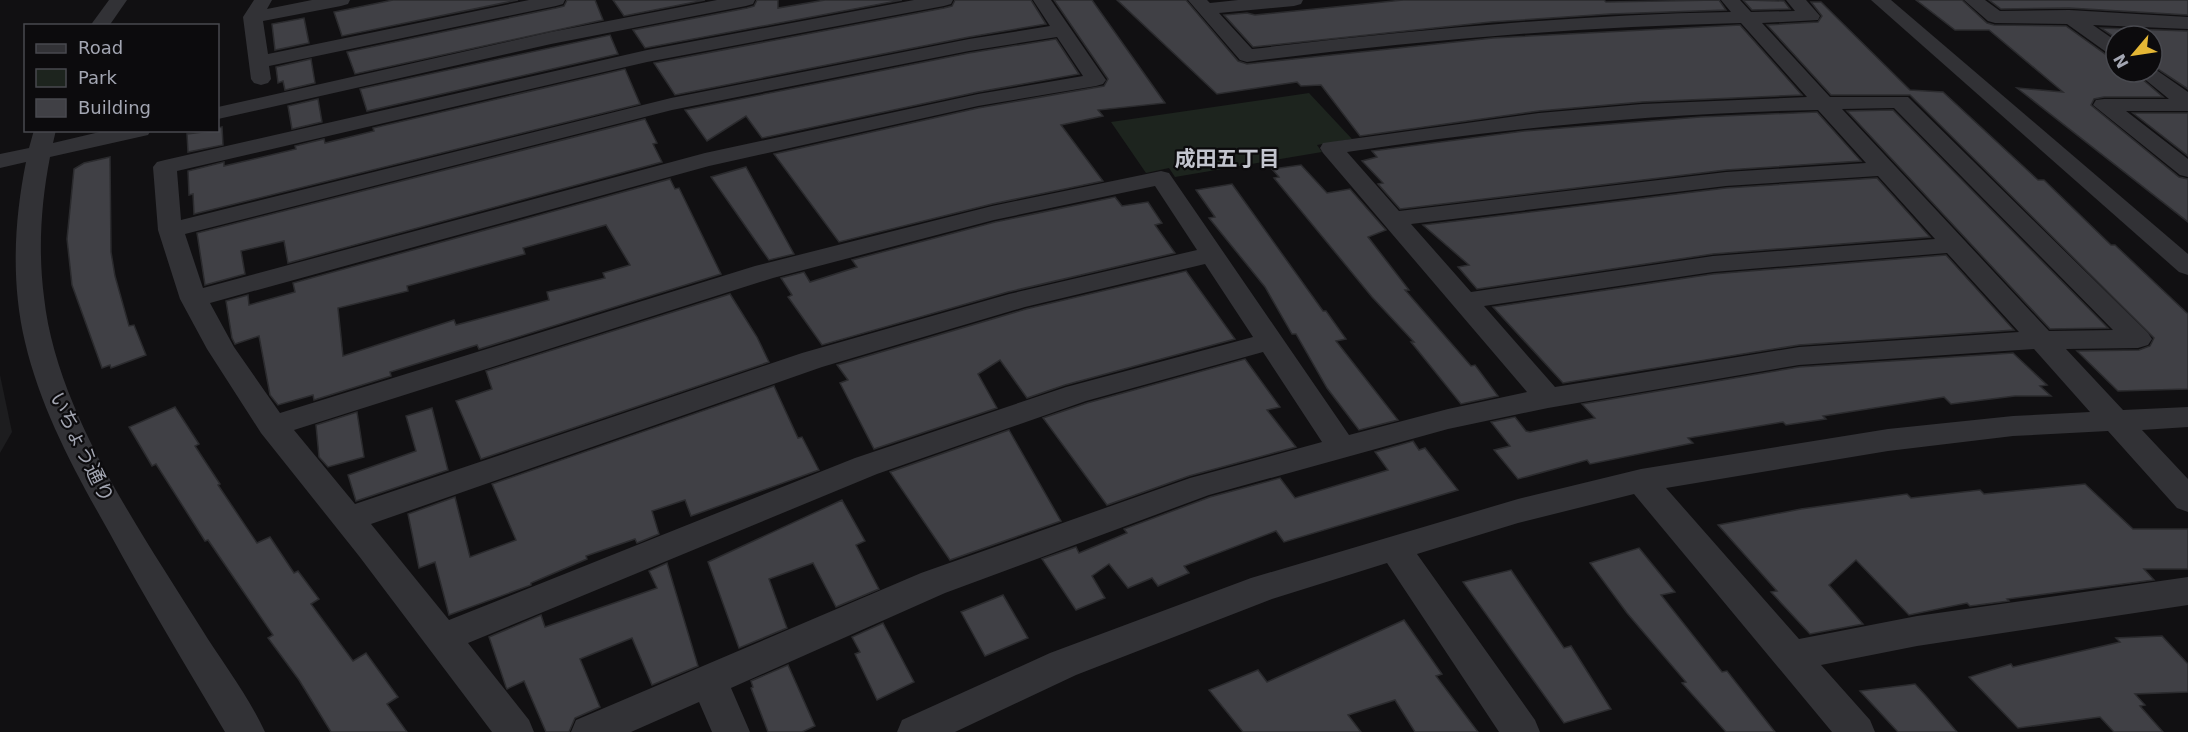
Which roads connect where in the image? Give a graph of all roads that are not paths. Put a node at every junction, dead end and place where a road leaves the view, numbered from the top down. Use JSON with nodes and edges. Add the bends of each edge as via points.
{"nodes":[{"id":1,"x":118,"y":0,"type":"edge"},
{"id":2,"x":341,"y":0,"type":"edge"},
{"id":3,"x":556,"y":0,"type":"edge"},
{"id":4,"x":746,"y":0,"type":"edge"},
{"id":5,"x":944,"y":0,"type":"edge"},
{"id":6,"x":1042,"y":0,"type":"edge"},
{"id":7,"x":1294,"y":0,"type":"edge"},
{"id":8,"x":1795,"y":0,"type":"edge"},
{"id":9,"x":1880,"y":0,"type":"edge"},
{"id":10,"x":1973,"y":0,"type":"edge"},
{"id":11,"x":2047,"y":0,"type":"edge"},
{"id":12,"x":1200,"y":4,"type":"edge"},
{"id":13,"x":258,"y":9,"type":"edge"},
{"id":14,"x":1738,"y":9,"type":"edge"},
{"id":15,"x":2072,"y":18,"type":"junction"},
{"id":16,"x":2188,"y":23,"type":"edge"},
{"id":17,"x":100,"y":24,"type":"edge"},
{"id":18,"x":1062,"y":30,"type":"junction"},
{"id":19,"x":2104,"y":41,"type":"edge"},
{"id":20,"x":259,"y":62,"type":"junction"},
{"id":21,"x":2162,"y":84,"type":"edge"},
{"id":22,"x":265,"y":102,"type":"junction"},
{"id":23,"x":1824,"y":102,"type":"junction"},
{"id":24,"x":2188,"y":103,"type":"edge"},
{"id":25,"x":219,"y":113,"type":"edge"},
{"id":26,"x":124,"y":132,"type":"edge"},
{"id":27,"x":274,"y":141,"type":"junction"},
{"id":28,"x":42,"y":142,"type":"edge"},
{"id":29,"x":0,"y":161,"type":"edge"},
{"id":30,"x":1884,"y":169,"type":"junction"},
{"id":31,"x":2188,"y":170,"type":"edge"},
{"id":32,"x":1394,"y":219,"type":"junction"},
{"id":33,"x":170,"y":230,"type":"junction"},
{"id":34,"x":1954,"y":245,"type":"junction"},
{"id":35,"x":1213,"y":254,"type":"junction"},
{"id":36,"x":2188,"y":267,"type":"edge"},
{"id":37,"x":193,"y":299,"type":"junction"},
{"id":38,"x":1465,"y":301,"type":"junction"},
{"id":39,"x":2039,"y":340,"type":"junction"},
{"id":40,"x":1271,"y":341,"type":"junction"},
{"id":41,"x":1548,"y":398,"type":"junction"},
{"id":42,"x":2188,"y":417,"type":"edge"},
{"id":43,"x":2116,"y":420,"type":"junction"},
{"id":44,"x":272,"y":426,"type":"junction"},
{"id":45,"x":1341,"y":447,"type":"junction"},
{"id":46,"x":1641,"y":481,"type":"junction"},
{"id":47,"x":2188,"y":500,"type":"edge"},
{"id":48,"x":349,"y":519,"type":"junction"},
{"id":49,"x":1394,"y":547,"type":"junction"},
{"id":50,"x":2188,"y":591,"type":"edge"},
{"id":51,"x":443,"y":638,"type":"junction"},
{"id":52,"x":1792,"y":656,"type":"junction"},
{"id":53,"x":709,"y":681,"type":"junction"},
{"id":54,"x":246,"y":732,"type":"edge"},
{"id":55,"x":515,"y":732,"type":"edge"},
{"id":56,"x":590,"y":732,"type":"edge"},
{"id":57,"x":731,"y":732,"type":"edge"},
{"id":58,"x":916,"y":732,"type":"edge"},
{"id":59,"x":1521,"y":732,"type":"edge"},
{"id":60,"x":1856,"y":732,"type":"edge"}],
"edges":[{"from":1,"to":17,"type":"street"},
{"from":2,"to":13,"type":"street"},
{"from":3,"to":20,"type":"street"},
{"from":4,"to":22,"type":"street","via":[[551,38]]},
{"from":5,"to":27,"type":"street","via":[[647,56]]},
{"from":6,"to":18,"type":"street"},
{"from":7,"to":12,"type":"street"},
{"from":8,"to":14,"type":"street","via":[[1810,16]]},
{"from":9,"to":36,"type":"street"},
{"from":10,"to":15,"type":"street","via":[[1995,17]]},
{"from":11,"to":15,"type":"street"},
{"from":12,"to":14,"type":"street","via":[[1247,56],[1356,42]]},
{"from":13,"to":20,"type":"street"},
{"from":14,"to":23,"type":"street"},
{"from":15,"to":16,"type":"street"},
{"from":15,"to":19,"type":"street"},
{"from":18,"to":33,"type":"street","via":[[671,104]]},
{"from":18,"to":37,"type":"street","via":[[1096,80],[978,100],[705,160]]},
{"from":20,"to":22,"type":"street"},
{"from":21,"to":24,"type":"street"},
{"from":22,"to":25,"type":"street"},
{"from":22,"to":27,"type":"street"},
{"from":23,"to":30,"type":"street"},
{"from":23,"to":32,"type":"street","via":[[1573,117],[1331,148]]},
{"from":23,"to":39,"type":"street","via":[[1900,102],[2138,339]]},
{"from":24,"to":31,"type":"street","via":[[2104,105]]},
{"from":26,"to":28,"type":"street"},
{"from":27,"to":33,"type":"street","via":[[165,167]]},
{"from":28,"to":29,"type":"street"},
{"from":28,"to":54,"type":"street","name":"いちょう通り","via":[[28,225],[28,287],[41,353],[55,396],[82,456]]},
{"from":30,"to":32,"type":"street","via":[[1694,182]]},
{"from":30,"to":34,"type":"street"},
{"from":32,"to":38,"type":"street"},
{"from":33,"to":37,"type":"street"},
{"from":34,"to":38,"type":"street","via":[[1713,264]]},
{"from":34,"to":39,"type":"street"},
{"from":35,"to":40,"type":"street"},
{"from":35,"to":44,"type":"street","via":[[1161,178],[992,213],[764,272]]},
{"from":35,"to":48,"type":"street","via":[[1018,300],[812,360]]},
{"from":37,"to":44,"type":"street"},
{"from":38,"to":41,"type":"street"},
{"from":39,"to":41,"type":"street","via":[[1799,356]]},
{"from":39,"to":43,"type":"street"},
{"from":40,"to":45,"type":"street"},
{"from":40,"to":51,"type":"street","via":[[1076,394],[866,466]]},
{"from":41,"to":45,"type":"street"},
{"from":42,"to":43,"type":"street"},
{"from":43,"to":46,"type":"street","via":[[2013,426],[1888,440]]},
{"from":43,"to":47,"type":"street"},
{"from":44,"to":48,"type":"street"},
{"from":45,"to":53,"type":"street","via":[[1201,486],[933,583]]},
{"from":46,"to":49,"type":"street"},
{"from":46,"to":52,"type":"street"},
{"from":48,"to":51,"type":"street"},
{"from":49,"to":58,"type":"street","via":[[1263,588],[1063,664]]},
{"from":49,"to":59,"type":"street"},
{"from":50,"to":52,"type":"street","via":[[1917,631]]},
{"from":51,"to":55,"type":"street"},
{"from":52,"to":60,"type":"street"},
{"from":53,"to":56,"type":"street"},
{"from":53,"to":57,"type":"street"}]}
